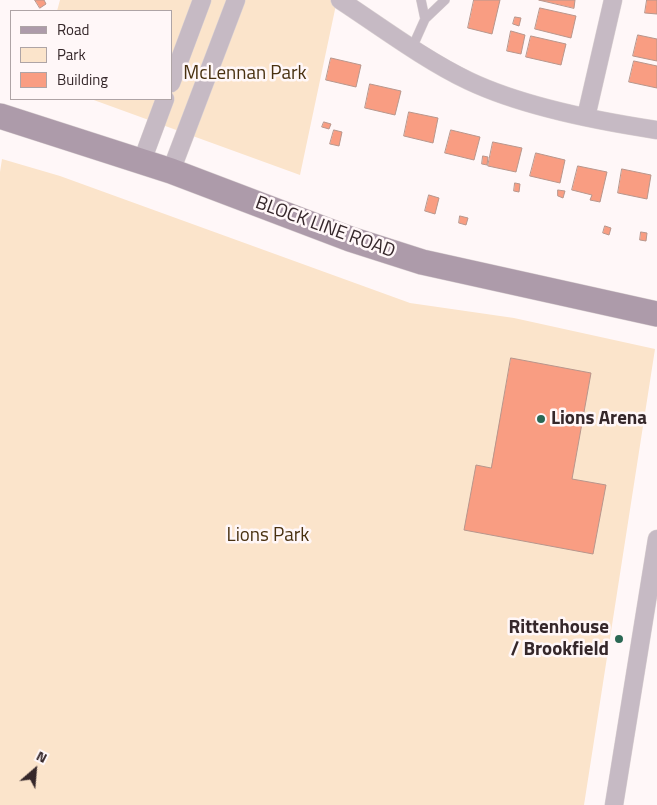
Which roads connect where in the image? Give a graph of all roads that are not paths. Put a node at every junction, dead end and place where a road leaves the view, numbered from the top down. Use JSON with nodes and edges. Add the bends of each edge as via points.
{"nodes":[{"id":1,"x":202,"y":0,"type":"edge"},
{"id":2,"x":236,"y":0,"type":"edge"},
{"id":3,"x":340,"y":0,"type":"edge"},
{"id":4,"x":421,"y":0,"type":"edge"},
{"id":5,"x":445,"y":0,"type":"edge"},
{"id":6,"x":613,"y":0,"type":"edge"},
{"id":7,"x":425,"y":19,"type":"junction"},
{"id":8,"x":412,"y":48,"type":"junction"},
{"id":9,"x":172,"y":80,"type":"edge"},
{"id":10,"x":165,"y":100,"type":"edge"},
{"id":11,"x":0,"y":116,"type":"edge"},
{"id":12,"x":586,"y":117,"type":"junction"},
{"id":13,"x":657,"y":130,"type":"edge"},
{"id":14,"x":142,"y":161,"type":"junction"},
{"id":15,"x":171,"y":171,"type":"junction"},
{"id":16,"x":657,"y":314,"type":"edge"},
{"id":17,"x":657,"y":539,"type":"edge"},
{"id":18,"x":650,"y":624,"type":"edge"},
{"id":19,"x":614,"y":805,"type":"edge"}],
"edges":[{"from":1,"to":9,"type":"street"},
{"from":2,"to":15,"type":"street"},
{"from":3,"to":8,"type":"street"},
{"from":4,"to":7,"type":"lane"},
{"from":5,"to":7,"type":"lane"},
{"from":6,"to":12,"type":"street"},
{"from":7,"to":8,"type":"lane"},
{"from":8,"to":12,"type":"street","via":[[469,81],[526,102]]},
{"from":10,"to":14,"type":"street"},
{"from":11,"to":14,"type":"street","name":"BLOCK LINE ROAD"},
{"from":12,"to":13,"type":"street"},
{"from":14,"to":15,"type":"street","name":"BLOCK LINE ROAD"},
{"from":15,"to":16,"type":"street","name":"BLOCK LINE ROAD","via":[[350,239],[422,262]]},
{"from":17,"to":18,"type":"street"},
{"from":18,"to":19,"type":"street"}]}
